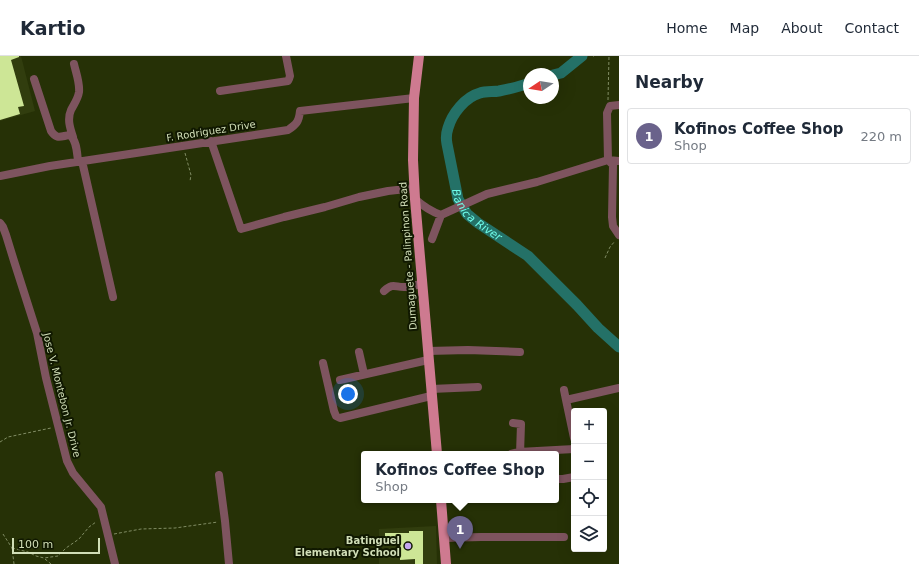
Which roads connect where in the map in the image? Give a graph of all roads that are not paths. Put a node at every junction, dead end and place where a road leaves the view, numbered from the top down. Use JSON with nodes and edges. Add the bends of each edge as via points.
{"nodes":[{"id":1,"x":286,"y":56,"type":"edge"},
{"id":2,"x":419,"y":56,"type":"edge"},
{"id":3,"x":74,"y":64,"type":"dead end"},
{"id":4,"x":34,"y":79,"type":"dead end"},
{"id":5,"x":220,"y":92,"type":"dead end"},
{"id":6,"x":414,"y":98,"type":"junction"},
{"id":7,"x":619,"y":105,"type":"edge"},
{"id":8,"x":73,"y":137,"type":"junction"},
{"id":9,"x":211,"y":141,"type":"junction"},
{"id":10,"x":608,"y":160,"type":"junction"},
{"id":11,"x":80,"y":161,"type":"junction"},
{"id":12,"x":619,"y":161,"type":"edge"},
{"id":13,"x":0,"y":176,"type":"edge"},
{"id":14,"x":415,"y":188,"type":"junction"},
{"id":15,"x":415,"y":199,"type":"junction"},
{"id":16,"x":441,"y":215,"type":"junction"},
{"id":17,"x":0,"y":223,"type":"edge"},
{"id":18,"x":619,"y":235,"type":"edge"},
{"id":19,"x":432,"y":238,"type":"dead end"},
{"id":20,"x":422,"y":284,"type":"junction"},
{"id":21,"x":384,"y":291,"type":"dead end"},
{"id":22,"x":113,"y":297,"type":"dead end"},
{"id":23,"x":359,"y":352,"type":"dead end"},
{"id":24,"x":520,"y":352,"type":"dead end"},
{"id":25,"x":428,"y":356,"type":"junction"},
{"id":26,"x":323,"y":363,"type":"dead end"},
{"id":27,"x":364,"y":374,"type":"junction"},
{"id":28,"x":340,"y":380,"type":"dead end"},
{"id":29,"x":478,"y":387,"type":"dead end"},
{"id":30,"x":619,"y":388,"type":"edge"},
{"id":31,"x":564,"y":390,"type":"dead end"},
{"id":32,"x":431,"y":392,"type":"junction"},
{"id":33,"x":566,"y":400,"type":"junction"},
{"id":34,"x":513,"y":423,"type":"dead end"},
{"id":35,"x":571,"y":424,"type":"edge"},
{"id":36,"x":571,"y":449,"type":"edge"},
{"id":37,"x":437,"y":451,"type":"edge"},
{"id":38,"x":517,"y":451,"type":"edge"},
{"id":39,"x":546,"y":451,"type":"edge"},
{"id":40,"x":219,"y":475,"type":"dead end"},
{"id":41,"x":571,"y":478,"type":"edge"},
{"id":42,"x":559,"y":479,"type":"edge"},
{"id":43,"x":441,"y":503,"type":"edge"},
{"id":44,"x":564,"y":537,"type":"dead end"},
{"id":45,"x":444,"y":538,"type":"junction"},
{"id":46,"x":115,"y":564,"type":"edge"},
{"id":47,"x":230,"y":564,"type":"edge"},
{"id":48,"x":446,"y":564,"type":"edge"}],
"edges":[{"from":1,"to":5,"type":"street","via":[[290,76],[288,81]]},
{"from":2,"to":6,"type":"main road","name":"Dumaguete - Palinpinon Road"},
{"from":3,"to":8,"type":"street","via":[[79,86],[69,118]]},
{"from":4,"to":8,"type":"street","via":[[54,136]]},
{"from":6,"to":9,"type":"street","name":"F. Rodriguez Drive","via":[[300,110],[296,125],[288,130]]},
{"from":6,"to":14,"type":"main road","name":"Dumaguete - Palinpinon Road"},
{"from":7,"to":10,"type":"street","via":[[610,106],[607,114]]},
{"from":8,"to":11,"type":"street"},
{"from":9,"to":11,"type":"street","name":"F. Rodriguez Drive"},
{"from":9,"to":14,"type":"street","via":[[241,229],[388,190]]},
{"from":10,"to":12,"type":"street"},
{"from":10,"to":16,"type":"street","via":[[538,182],[487,194]]},
{"from":10,"to":18,"type":"street","via":[[613,165],[613,226]]},
{"from":11,"to":13,"type":"street","name":"F. Rodriguez Drive"},
{"from":11,"to":22,"type":"street"},
{"from":14,"to":15,"type":"main road","name":"Dumaguete - Palinpinon Road"},
{"from":15,"to":16,"type":"street","via":[[424,207]]},
{"from":15,"to":20,"type":"main road","name":"Dumaguete - Palinpinon Road"},
{"from":16,"to":19,"type":"street"},
{"from":17,"to":46,"type":"street","name":"Jose V. Montebon Jr. Drive","via":[[37,333],[67,461],[73,473],[101,507]]},
{"from":20,"to":21,"type":"street","via":[[404,287],[395,285]]},
{"from":20,"to":25,"type":"main road","name":"Dumaguete - Palinpinon Road"},
{"from":23,"to":27,"type":"street"},
{"from":24,"to":25,"type":"street","via":[[468,350]]},
{"from":25,"to":27,"type":"street"},
{"from":25,"to":32,"type":"main road","name":"Dumaguete - Palinpinon Road"},
{"from":26,"to":32,"type":"street","via":[[334,411],[340,418]]},
{"from":27,"to":28,"type":"street"},
{"from":29,"to":32,"type":"street"},
{"from":30,"to":33,"type":"street"},
{"from":31,"to":33,"type":"street"},
{"from":32,"to":37,"type":"main road","name":"Dumaguete - Palinpinon Road"},
{"from":33,"to":35,"type":"street"},
{"from":34,"to":38,"type":"street","via":[[521,424]]},
{"from":36,"to":39,"type":"street"},
{"from":40,"to":47,"type":"street"},
{"from":41,"to":42,"type":"street"},
{"from":43,"to":45,"type":"main road"},
{"from":44,"to":45,"type":"street"},
{"from":45,"to":48,"type":"main road"}]}
